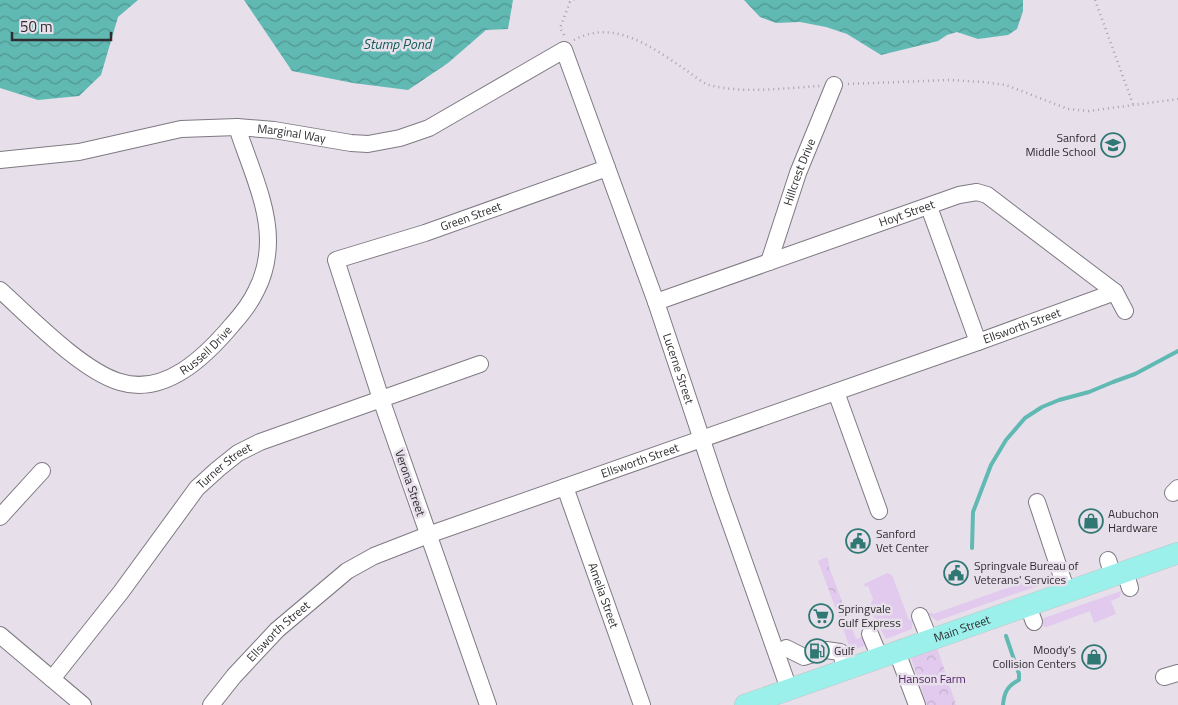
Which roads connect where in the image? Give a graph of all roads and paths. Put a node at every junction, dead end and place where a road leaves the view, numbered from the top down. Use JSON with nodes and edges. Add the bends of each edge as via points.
{"nodes":[{"id":1,"x":574,"y":0,"type":"edge"},
{"id":2,"x":1095,"y":0,"type":"edge"},
{"id":3,"x":566,"y":48,"type":"junction"},
{"id":4,"x":834,"y":84,"type":"junction"},
{"id":5,"x":1178,"y":99,"type":"edge"},
{"id":6,"x":1133,"y":104,"type":"junction"},
{"id":7,"x":237,"y":127,"type":"junction"},
{"id":8,"x":0,"y":160,"type":"edge"},
{"id":9,"x":607,"y":168,"type":"junction"},
{"id":10,"x":930,"y":206,"type":"junction"},
{"id":11,"x":336,"y":260,"type":"joint"},
{"id":12,"x":768,"y":262,"type":"junction"},
{"id":13,"x":0,"y":290,"type":"edge"},
{"id":14,"x":1115,"y":292,"type":"junction"},
{"id":15,"x":656,"y":302,"type":"junction"},
{"id":16,"x":1126,"y":311,"type":"dead end"},
{"id":17,"x":978,"y":342,"type":"junction"},
{"id":18,"x":480,"y":364,"type":"dead end"},
{"id":19,"x":836,"y":392,"type":"junction"},
{"id":20,"x":381,"y":399,"type":"junction"},
{"id":21,"x":702,"y":439,"type":"junction"},
{"id":22,"x":42,"y":471,"type":"dead end"},
{"id":23,"x":565,"y":487,"type":"junction"},
{"id":24,"x":1037,"y":502,"type":"dead end"},
{"id":25,"x":879,"y":511,"type":"dead end"},
{"id":26,"x":0,"y":517,"type":"edge"},
{"id":27,"x":428,"y":535,"type":"junction"},
{"id":28,"x":1178,"y":553,"type":"edge"},
{"id":29,"x":1067,"y":592,"type":"junction"},
{"id":30,"x":920,"y":616,"type":"dead end"},
{"id":31,"x":870,"y":634,"type":"dead end"},
{"id":32,"x":0,"y":635,"type":"edge"},
{"id":33,"x":930,"y":641,"type":"junction"},
{"id":34,"x":781,"y":650,"type":"junction"},
{"id":35,"x":888,"y":655,"type":"junction"},
{"id":36,"x":843,"y":660,"type":"junction"},
{"id":37,"x":52,"y":679,"type":"junction"},
{"id":38,"x":789,"y":689,"type":"junction"},
{"id":39,"x":758,"y":703,"type":"edge"},
{"id":40,"x":83,"y":705,"type":"edge"},
{"id":41,"x":211,"y":705,"type":"edge"},
{"id":42,"x":488,"y":705,"type":"edge"},
{"id":43,"x":642,"y":705,"type":"edge"},
{"id":44,"x":916,"y":705,"type":"edge"}],
"edges":[{"from":1,"to":3,"type":"path","via":[[570,2],[560,28]]},
{"from":2,"to":6,"type":"path"},
{"from":3,"to":4,"type":"path","via":[[575,39],[590,34],[621,33],[649,46],[706,84],[730,89]]},
{"from":3,"to":7,"type":"street","name":"Marginal Way","via":[[429,128],[400,138],[368,144],[351,143]]},
{"from":3,"to":9,"type":"street","name":"Lucerne Street"},
{"from":4,"to":6,"type":"path","via":[[949,80],[1006,85],[1068,108],[1089,112]]},
{"from":4,"to":12,"type":"street","name":"Hillcrest Drive","via":[[798,173]]},
{"from":5,"to":6,"type":"path"},
{"from":7,"to":8,"type":"street","name":"Marginal Way","via":[[181,129],[80,152]]},
{"from":7,"to":13,"type":"street","name":"Russell Drive","via":[[265,216],[266,264],[249,304],[217,343],[194,364],[161,381],[142,385],[107,378],[61,344]]},
{"from":9,"to":11,"type":"street","name":"Green Street","via":[[425,233]]},
{"from":9,"to":15,"type":"street","name":"Lucerne Street"},
{"from":10,"to":12,"type":"street","name":"Hoyt Street"},
{"from":10,"to":14,"type":"street","name":"Hoyt Street","via":[[972,192],[987,195]]},
{"from":10,"to":17,"type":"street"},
{"from":11,"to":20,"type":"street","name":"Verona Street"},
{"from":12,"to":15,"type":"street","name":"Hoyt Street"},
{"from":14,"to":16,"type":"street","name":"Hoyt Street"},
{"from":14,"to":17,"type":"street","name":"Ellsworth Street"},
{"from":15,"to":21,"type":"street","name":"Lucerne Street"},
{"from":17,"to":19,"type":"street","name":"Ellsworth Street"},
{"from":18,"to":20,"type":"street","name":"Turner Street"},
{"from":19,"to":21,"type":"street","name":"Ellsworth Street"},
{"from":19,"to":25,"type":"street"},
{"from":20,"to":27,"type":"street","name":"Verona Street"},
{"from":20,"to":37,"type":"street","name":"Turner Street","via":[[260,442],[218,469],[197,488]]},
{"from":21,"to":23,"type":"street","name":"Ellsworth Street"},
{"from":21,"to":34,"type":"street","name":"Lucerne Street"},
{"from":22,"to":26,"type":"street"},
{"from":23,"to":27,"type":"street","name":"Ellsworth Street"},
{"from":23,"to":43,"type":"street","name":"Amelia Street"},
{"from":24,"to":29,"type":"street","via":[[1053,564]]},
{"from":27,"to":41,"type":"street","name":"Ellsworth Street","via":[[374,556],[347,571],[277,630]]},
{"from":27,"to":42,"type":"street","name":"Verona Street"},
{"from":28,"to":29,"type":"main road","name":"Main Street"},
{"from":29,"to":33,"type":"main road","name":"Main Street","via":[[1031,614]]},
{"from":30,"to":33,"type":"street"},
{"from":31,"to":35,"type":"street"},
{"from":32,"to":37,"type":"street"},
{"from":33,"to":35,"type":"main road","name":"Main Street"},
{"from":34,"to":36,"type":"street","via":[[804,657],[826,650],[840,652]]},
{"from":34,"to":38,"type":"street","name":"Lucerne Street"},
{"from":35,"to":36,"type":"main road","name":"Main Street"},
{"from":35,"to":44,"type":"street"},
{"from":36,"to":38,"type":"main road","name":"Main Street"},
{"from":37,"to":40,"type":"street"},
{"from":38,"to":39,"type":"main road","name":"Main Street"}]}
